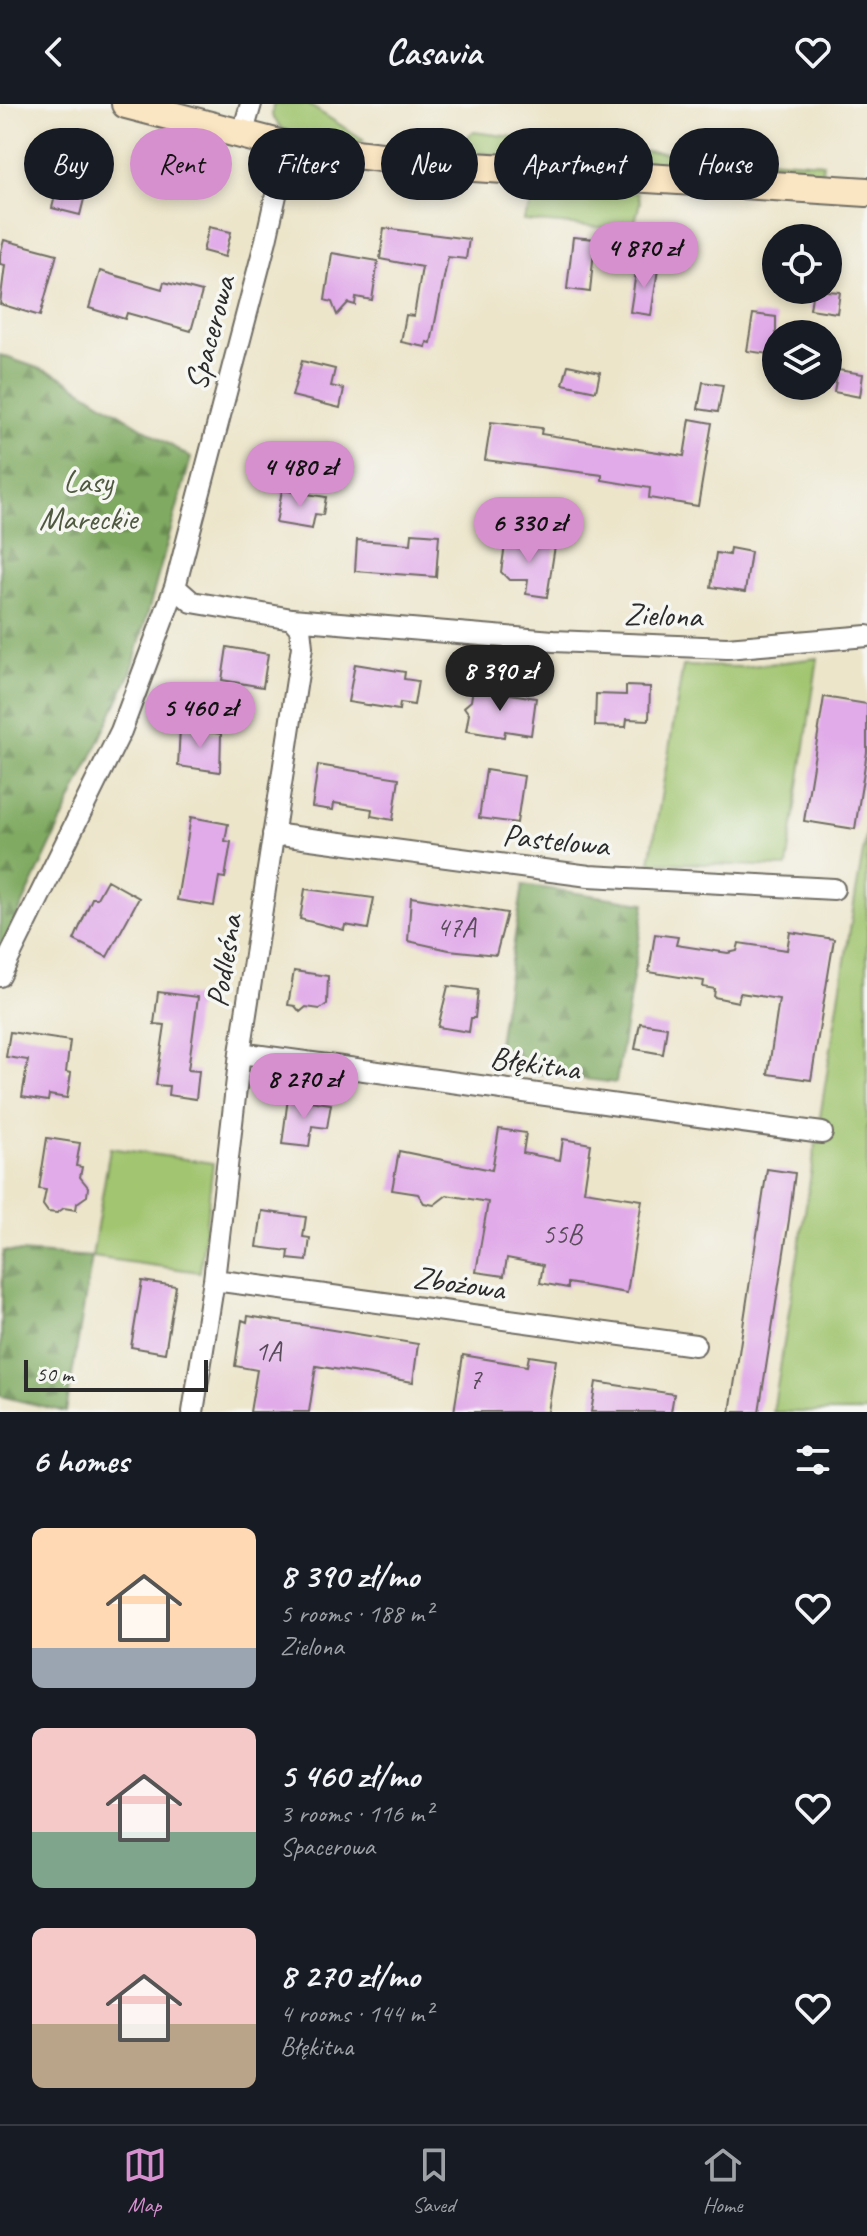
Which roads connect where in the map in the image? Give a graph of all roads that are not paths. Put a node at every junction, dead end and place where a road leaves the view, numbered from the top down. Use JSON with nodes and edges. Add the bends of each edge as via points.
{"nodes":[{"id":1,"x":126,"y":104,"type":"edge"},
{"id":2,"x":251,"y":104,"type":"edge"},
{"id":3,"x":242,"y":135,"type":"junction"},
{"id":4,"x":248,"y":136,"type":"edge"},
{"id":5,"x":365,"y":155,"type":"edge"},
{"id":6,"x":867,"y":192,"type":"edge"},
{"id":7,"x":275,"y":200,"type":"edge"},
{"id":8,"x":175,"y":587,"type":"junction"},
{"id":9,"x":292,"y":619,"type":"junction"},
{"id":10,"x":867,"y":636,"type":"edge"},
{"id":11,"x":273,"y":834,"type":"junction"},
{"id":12,"x":834,"y":889,"type":"dead end"},
{"id":13,"x":0,"y":976,"type":"edge"},
{"id":14,"x":240,"y":1053,"type":"junction"},
{"id":15,"x":822,"y":1133,"type":"dead end"},
{"id":16,"x":214,"y":1280,"type":"junction"},
{"id":17,"x":695,"y":1345,"type":"dead end"},
{"id":18,"x":193,"y":1412,"type":"edge"}],
"edges":[{"from":1,"to":3,"type":"main road"},
{"from":2,"to":3,"type":"street"},
{"from":3,"to":4,"type":"main road"},
{"from":5,"to":6,"type":"main road","via":[[458,166]]},
{"from":7,"to":8,"type":"street","name":"Spacerowa"},
{"from":8,"to":9,"type":"street","name":"Zielona","via":[[192,602]]},
{"from":8,"to":13,"type":"street","name":"Spacerowa","via":[[121,731]]},
{"from":9,"to":10,"type":"street","name":"Zielona","via":[[553,641],[727,648]]},
{"from":9,"to":11,"type":"street","name":"Podleśna","via":[[300,628],[302,647]]},
{"from":11,"to":12,"type":"street","name":"Pastelowa","via":[[589,876]]},
{"from":11,"to":14,"type":"street","name":"Podleśna"},
{"from":14,"to":15,"type":"street","name":"Błękitna"},
{"from":14,"to":16,"type":"street","name":"Podleśna"},
{"from":16,"to":17,"type":"street","name":"Zbożowa"},
{"from":16,"to":18,"type":"street","name":"Podleśna"}]}
